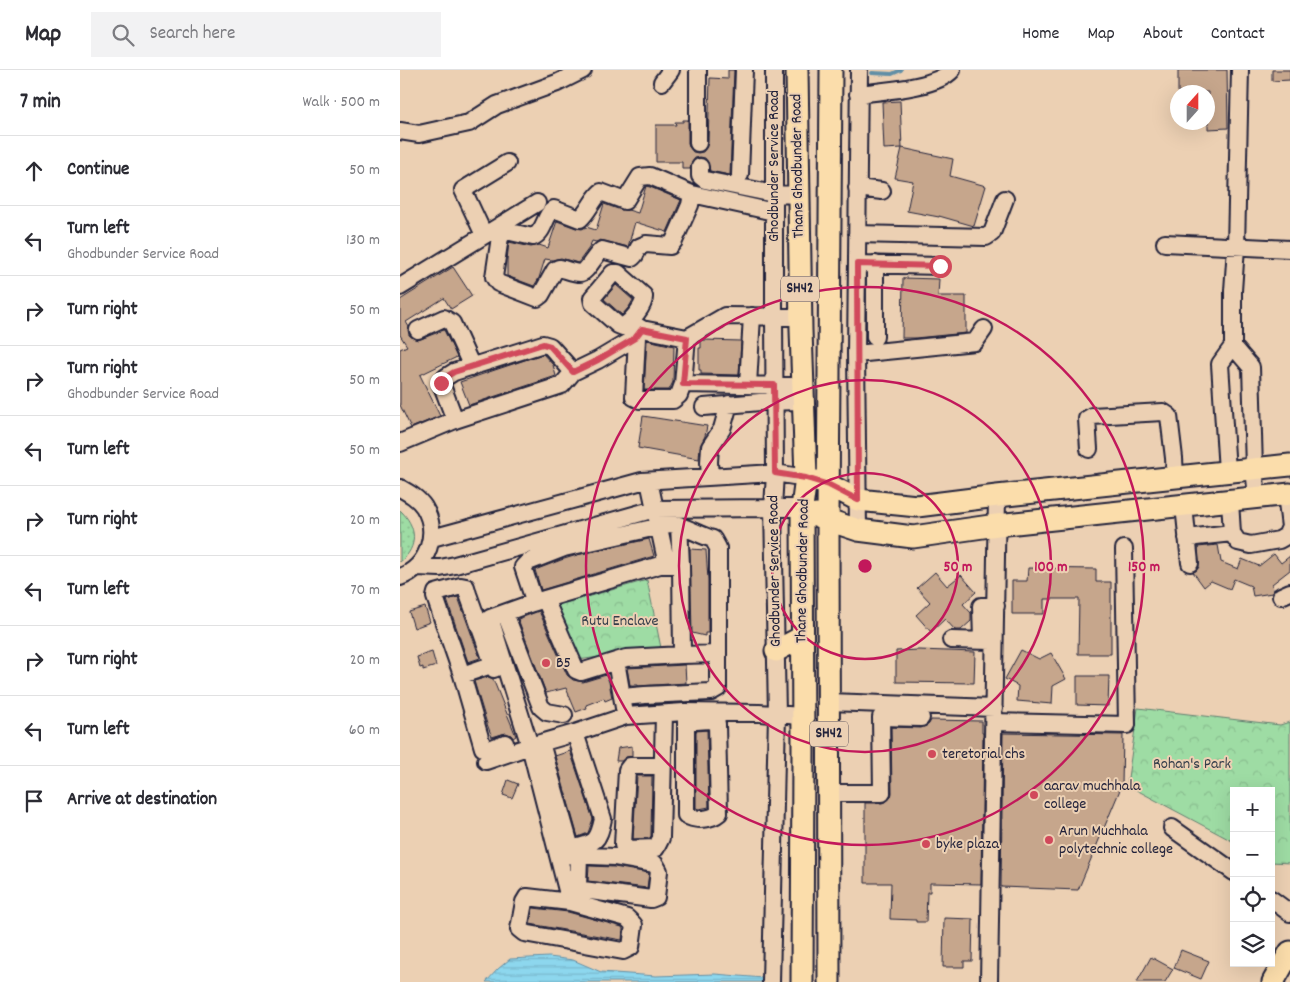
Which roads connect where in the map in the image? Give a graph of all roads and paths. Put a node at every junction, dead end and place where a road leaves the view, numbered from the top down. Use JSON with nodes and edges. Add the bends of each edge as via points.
{"nodes":[{"id":1,"x":583,"y":70,"type":"edge"},
{"id":2,"x":698,"y":70,"type":"edge"},
{"id":3,"x":744,"y":70,"type":"edge"},
{"id":4,"x":771,"y":70,"type":"edge"},
{"id":5,"x":831,"y":70,"type":"edge"},
{"id":6,"x":859,"y":70,"type":"edge"},
{"id":7,"x":952,"y":70,"type":"edge"},
{"id":8,"x":1240,"y":70,"type":"edge"},
{"id":9,"x":797,"y":71,"type":"edge"},
{"id":10,"x":858,"y":94,"type":"junction"},
{"id":11,"x":400,"y":130,"type":"edge"},
{"id":12,"x":698,"y":143,"type":"dead end"},
{"id":13,"x":507,"y":163,"type":"dead end"},
{"id":14,"x":700,"y":167,"type":"dead end"},
{"id":15,"x":740,"y":175,"type":"dead end"},
{"id":16,"x":857,"y":188,"type":"junction"},
{"id":17,"x":882,"y":191,"type":"dead end"},
{"id":18,"x":692,"y":194,"type":"junction"},
{"id":19,"x":774,"y":194,"type":"junction"},
{"id":20,"x":799,"y":196,"type":"junction"},
{"id":21,"x":1005,"y":199,"type":"dead end"},
{"id":22,"x":537,"y":203,"type":"dead end"},
{"id":23,"x":774,"y":212,"type":"junction"},
{"id":24,"x":857,"y":234,"type":"junction"},
{"id":25,"x":484,"y":235,"type":"junction"},
{"id":26,"x":1165,"y":243,"type":"dead end"},
{"id":27,"x":1236,"y":247,"type":"junction"},
{"id":28,"x":1290,"y":249,"type":"edge"},
{"id":29,"x":857,"y":264,"type":"junction"},
{"id":30,"x":876,"y":264,"type":"junction"},
{"id":31,"x":940,"y":266,"type":"dead end"},
{"id":32,"x":400,"y":287,"type":"edge"},
{"id":33,"x":752,"y":316,"type":"junction"},
{"id":34,"x":774,"y":317,"type":"junction"},
{"id":35,"x":800,"y":317,"type":"junction"},
{"id":36,"x":636,"y":329,"type":"junction"},
{"id":37,"x":984,"y":329,"type":"dead end"},
{"id":38,"x":418,"y":330,"type":"dead end"},
{"id":39,"x":875,"y":337,"type":"dead end"},
{"id":40,"x":687,"y":338,"type":"junction"},
{"id":41,"x":1232,"y":346,"type":"junction"},
{"id":42,"x":856,"y":354,"type":"junction"},
{"id":43,"x":472,"y":367,"type":"junction"},
{"id":44,"x":573,"y":372,"type":"junction"},
{"id":45,"x":683,"y":384,"type":"junction"},
{"id":46,"x":748,"y":385,"type":"junction"},
{"id":47,"x":774,"y":385,"type":"junction"},
{"id":48,"x":803,"y":393,"type":"junction"},
{"id":49,"x":775,"y":402,"type":"junction"},
{"id":50,"x":729,"y":404,"type":"junction"},
{"id":51,"x":704,"y":407,"type":"dead end"},
{"id":52,"x":455,"y":420,"type":"junction"},
{"id":53,"x":1252,"y":438,"type":"junction"},
{"id":54,"x":1225,"y":440,"type":"junction"},
{"id":55,"x":400,"y":443,"type":"edge"},
{"id":56,"x":1089,"y":449,"type":"dead end"},
{"id":57,"x":1290,"y":465,"type":"edge"},
{"id":58,"x":705,"y":468,"type":"junction"},
{"id":59,"x":1254,"y":468,"type":"junction"},
{"id":60,"x":1226,"y":471,"type":"junction"},
{"id":61,"x":775,"y":473,"type":"junction"},
{"id":62,"x":1175,"y":477,"type":"junction"},
{"id":63,"x":806,"y":478,"type":"junction"},
{"id":64,"x":649,"y":481,"type":"junction"},
{"id":65,"x":829,"y":485,"type":"junction"},
{"id":66,"x":400,"y":488,"type":"edge"},
{"id":67,"x":1288,"y":494,"type":"edge"},
{"id":68,"x":997,"y":496,"type":"junction"},
{"id":69,"x":1257,"y":498,"type":"junction"},
{"id":70,"x":858,"y":500,"type":"junction"},
{"id":71,"x":1230,"y":501,"type":"junction"},
{"id":72,"x":1184,"y":506,"type":"junction"},
{"id":73,"x":773,"y":508,"type":"junction"},
{"id":74,"x":802,"y":508,"type":"junction"},
{"id":75,"x":655,"y":509,"type":"junction"},
{"id":76,"x":828,"y":520,"type":"junction"},
{"id":77,"x":679,"y":525,"type":"junction"},
{"id":78,"x":997,"y":525,"type":"junction"},
{"id":79,"x":658,"y":527,"type":"junction"},
{"id":80,"x":1290,"y":527,"type":"edge"},
{"id":81,"x":858,"y":530,"type":"junction"},
{"id":82,"x":1232,"y":533,"type":"junction"},
{"id":83,"x":432,"y":538,"type":"junction"},
{"id":84,"x":1187,"y":538,"type":"junction"},
{"id":85,"x":1124,"y":549,"type":"dead end"},
{"id":86,"x":987,"y":551,"type":"dead end"},
{"id":87,"x":467,"y":562,"type":"junction"},
{"id":88,"x":1190,"y":563,"type":"dead end"},
{"id":89,"x":674,"y":565,"type":"junction"},
{"id":90,"x":418,"y":567,"type":"junction"},
{"id":91,"x":400,"y":578,"type":"edge"},
{"id":92,"x":538,"y":601,"type":"junction"},
{"id":93,"x":992,"y":606,"type":"junction"},
{"id":94,"x":498,"y":616,"type":"junction"},
{"id":95,"x":802,"y":637,"type":"junction"},
{"id":96,"x":951,"y":640,"type":"dead end"},
{"id":97,"x":988,"y":641,"type":"junction"},
{"id":98,"x":776,"y":652,"type":"junction"},
{"id":99,"x":718,"y":654,"type":"junction"},
{"id":100,"x":682,"y":655,"type":"junction"},
{"id":101,"x":616,"y":661,"type":"junction"},
{"id":102,"x":498,"y":662,"type":"junction"},
{"id":103,"x":462,"y":675,"type":"junction"},
{"id":104,"x":622,"y":697,"type":"junction"},
{"id":105,"x":539,"y":700,"type":"junction"},
{"id":106,"x":829,"y":702,"type":"junction"},
{"id":107,"x":518,"y":708,"type":"junction"},
{"id":108,"x":664,"y":714,"type":"junction"},
{"id":109,"x":777,"y":714,"type":"junction"},
{"id":110,"x":994,"y":715,"type":"junction"},
{"id":111,"x":564,"y":716,"type":"dead end"},
{"id":112,"x":626,"y":716,"type":"junction"},
{"id":113,"x":802,"y":716,"type":"junction"},
{"id":114,"x":686,"y":717,"type":"junction"},
{"id":115,"x":921,"y":718,"type":"dead end"},
{"id":116,"x":574,"y":733,"type":"junction"},
{"id":117,"x":536,"y":744,"type":"junction"},
{"id":118,"x":486,"y":761,"type":"dead end"},
{"id":119,"x":663,"y":766,"type":"junction"},
{"id":120,"x":829,"y":793,"type":"junction"},
{"id":121,"x":1172,"y":828,"type":"dead end"},
{"id":122,"x":558,"y":854,"type":"junction"},
{"id":123,"x":579,"y":856,"type":"junction"},
{"id":124,"x":1230,"y":869,"type":"edge"},
{"id":125,"x":570,"y":902,"type":"junction"},
{"id":126,"x":1275,"y":902,"type":"edge"},
{"id":127,"x":1290,"y":913,"type":"edge"},
{"id":128,"x":1290,"y":952,"type":"edge"},
{"id":129,"x":771,"y":982,"type":"edge"},
{"id":130,"x":802,"y":982,"type":"edge"},
{"id":131,"x":829,"y":982,"type":"edge"},
{"id":132,"x":989,"y":982,"type":"edge"},
{"id":133,"x":1273,"y":982,"type":"edge"}],
"edges":[{"from":1,"to":11,"type":"street","via":[[497,105],[469,124],[419,134]]},
{"from":2,"to":12,"type":"street"},
{"from":3,"to":15,"type":"street"},
{"from":4,"to":9,"type":"street"},
{"from":4,"to":19,"type":"street","name":"Ghodbunder Service Road"},
{"from":5,"to":65,"type":"main road","name":"Thane Ghodbunder Road","number":"SH42"},
{"from":6,"to":10,"type":"street"},
{"from":7,"to":10,"type":"street","via":[[916,87]]},
{"from":8,"to":27,"type":"street"},
{"from":9,"to":20,"type":"main road","name":"Thane Ghodbunder Road","number":"SH42"},
{"from":10,"to":16,"type":"street"},
{"from":13,"to":25,"type":"street","via":[[463,190]]},
{"from":14,"to":19,"type":"street","via":[[700,176],[705,180]]},
{"from":16,"to":17,"type":"street"},
{"from":16,"to":24,"type":"street"},
{"from":18,"to":18,"type":"street","via":[[650,176],[640,177],[625,201],[601,192],[580,218],[554,209],[539,234],[533,238],[506,231],[500,237],[494,277],[498,283],[537,298],[555,270],[584,272],[602,250],[632,258],[639,246],[670,246]]},
{"from":18,"to":23,"type":"street"},
{"from":19,"to":20,"type":"street"},
{"from":19,"to":23,"type":"street","name":"Ghodbunder Service Road"},
{"from":20,"to":35,"type":"main road","name":"Thane Ghodbunder Road","number":"SH42"},
{"from":21,"to":24,"type":"street","via":[[992,234],[986,238]]},
{"from":22,"to":25,"type":"street"},
{"from":23,"to":34,"type":"street","name":"Ghodbunder Service Road"},
{"from":24,"to":29,"type":"street"},
{"from":25,"to":32,"type":"street"},
{"from":26,"to":27,"type":"street"},
{"from":27,"to":28,"type":"street"},
{"from":27,"to":41,"type":"street"},
{"from":29,"to":30,"type":"street"},
{"from":29,"to":42,"type":"street"},
{"from":30,"to":31,"type":"street"},
{"from":30,"to":39,"type":"street"},
{"from":33,"to":34,"type":"street"},
{"from":33,"to":40,"type":"street","via":[[725,316]]},
{"from":33,"to":46,"type":"street"},
{"from":34,"to":35,"type":"street"},
{"from":34,"to":47,"type":"street","name":"Ghodbunder Service Road"},
{"from":35,"to":48,"type":"main road","name":"Thane Ghodbunder Road","number":"SH42"},
{"from":36,"to":40,"type":"street"},
{"from":36,"to":44,"type":"street","via":[[598,360]]},
{"from":36,"to":45,"type":"street","via":[[634,398],[674,400]]},
{"from":37,"to":42,"type":"street","via":[[975,342]]},
{"from":38,"to":43,"type":"street","via":[[444,318],[452,323]]},
{"from":40,"to":45,"type":"street"},
{"from":41,"to":53,"type":"street","via":[[1250,367]]},
{"from":41,"to":54,"type":"street","via":[[1220,364]]},
{"from":42,"to":70,"type":"street"},
{"from":43,"to":44,"type":"street","via":[[543,344],[550,346]]},
{"from":43,"to":52,"type":"street","via":[[454,372],[441,383]]},
{"from":44,"to":52,"type":"street","via":[[562,385]]},
{"from":45,"to":46,"type":"street"},
{"from":46,"to":47,"type":"street"},
{"from":47,"to":48,"type":"street"},
{"from":47,"to":49,"type":"street","name":"Ghodbunder Service Road"},
{"from":48,"to":49,"type":"street"},
{"from":48,"to":63,"type":"main road","name":"Thane Ghodbunder Road","number":"SH42"},
{"from":49,"to":50,"type":"street"},
{"from":49,"to":61,"type":"street","name":"Ghodbunder Service Road"},
{"from":50,"to":51,"type":"street"},
{"from":50,"to":58,"type":"street","via":[[722,429],[710,447]]},
{"from":52,"to":55,"type":"street"},
{"from":53,"to":54,"type":"street"},
{"from":53,"to":59,"type":"street"},
{"from":54,"to":60,"type":"street"},
{"from":56,"to":62,"type":"street","via":[[1087,420],[1092,416],[1163,412],[1169,416]]},
{"from":57,"to":59,"type":"main road"},
{"from":58,"to":61,"type":"street"},
{"from":58,"to":64,"type":"street"},
{"from":59,"to":60,"type":"main road"},
{"from":59,"to":69,"type":"street"},
{"from":60,"to":62,"type":"main road"},
{"from":61,"to":63,"type":"street"},
{"from":61,"to":73,"type":"street","name":"Ghodbunder Service Road"},
{"from":62,"to":68,"type":"main road"},
{"from":63,"to":65,"type":"main road"},
{"from":63,"to":74,"type":"main road","name":"Thane Ghodbunder Road","number":"SH42"},
{"from":64,"to":75,"type":"street"},
{"from":64,"to":83,"type":"street"},
{"from":65,"to":70,"type":"main road"},
{"from":65,"to":76,"type":"main road","name":"Thane Ghodbunder Road","number":"SH42"},
{"from":66,"to":83,"type":"street","via":[[424,506]]},
{"from":67,"to":69,"type":"main road"},
{"from":67,"to":80,"type":"street"},
{"from":68,"to":70,"type":"main road","via":[[917,506]]},
{"from":68,"to":78,"type":"street"},
{"from":69,"to":71,"type":"main road"},
{"from":70,"to":81,"type":"street"},
{"from":71,"to":72,"type":"main road"},
{"from":71,"to":82,"type":"street"},
{"from":72,"to":78,"type":"main road"},
{"from":72,"to":84,"type":"street"},
{"from":73,"to":74,"type":"street"},
{"from":73,"to":75,"type":"street"},
{"from":73,"to":98,"type":"street","name":"Ghodbunder Service Road"},
{"from":74,"to":76,"type":"main road"},
{"from":74,"to":95,"type":"main road","name":"Thane Ghodbunder Road","number":"SH42"},
{"from":75,"to":79,"type":"street"},
{"from":75,"to":87,"type":"street"},
{"from":76,"to":81,"type":"main road"},
{"from":76,"to":106,"type":"main road","name":"Thane Ghodbunder Road","number":"SH42"},
{"from":77,"to":79,"type":"street"},
{"from":77,"to":89,"type":"street"},
{"from":77,"to":99,"type":"street","via":[[713,539],[718,548]]},
{"from":78,"to":81,"type":"main road","via":[[913,537]]},
{"from":78,"to":93,"type":"street"},
{"from":79,"to":89,"type":"street"},
{"from":79,"to":92,"type":"street","via":[[564,548],[528,562],[523,568],[534,600]]},
{"from":80,"to":82,"type":"street","via":[[1286,536],[1279,540],[1251,545],[1238,542]]},
{"from":82,"to":84,"type":"street"},
{"from":83,"to":90,"type":"street"},
{"from":84,"to":88,"type":"street"},
{"from":85,"to":110,"type":"street","via":[[1127,724]]},
{"from":86,"to":93,"type":"street"},
{"from":87,"to":90,"type":"street","via":[[440,568]]},
{"from":87,"to":94,"type":"street","via":[[472,578]]},
{"from":89,"to":92,"type":"street","via":[[660,565]]},
{"from":89,"to":100,"type":"street"},
{"from":90,"to":91,"type":"street"},
{"from":92,"to":94,"type":"street"},
{"from":92,"to":101,"type":"street","via":[[576,670],[581,672]]},
{"from":93,"to":97,"type":"street"},
{"from":94,"to":102,"type":"street"},
{"from":94,"to":105,"type":"street"},
{"from":95,"to":98,"type":"main road"},
{"from":95,"to":113,"type":"main road","name":"Thane Ghodbunder Road","number":"SH42"},
{"from":96,"to":97,"type":"street"},
{"from":97,"to":110,"type":"street"},
{"from":98,"to":109,"type":"street","name":"Ghodbunder Service Road"},
{"from":99,"to":100,"type":"street"},
{"from":99,"to":104,"type":"street","via":[[718,688],[711,692]]},
{"from":100,"to":101,"type":"street"},
{"from":101,"to":104,"type":"street"},
{"from":102,"to":103,"type":"street"},
{"from":102,"to":103,"type":"street","via":[[518,735],[517,739],[487,750],[483,748]]},
{"from":102,"to":103,"type":"street","via":[[466,588],[461,586],[436,593]]},
{"from":102,"to":107,"type":"street"},
{"from":104,"to":112,"type":"street"},
{"from":105,"to":107,"type":"street"},
{"from":105,"to":111,"type":"street","via":[[547,712]]},
{"from":106,"to":110,"type":"street"},
{"from":106,"to":120,"type":"main road","name":"Thane Ghodbunder Road","number":"SH42"},
{"from":107,"to":117,"type":"street"},
{"from":108,"to":112,"type":"street"},
{"from":108,"to":114,"type":"street"},
{"from":108,"to":119,"type":"street"},
{"from":109,"to":113,"type":"street"},
{"from":109,"to":114,"type":"street","via":[[759,712]]},
{"from":109,"to":129,"type":"street","name":"Ghodbunder Service Road"},
{"from":110,"to":132,"type":"street"},
{"from":112,"to":116,"type":"street"},
{"from":113,"to":130,"type":"main road","name":"Thane Ghodbunder Road","number":"SH42"},
{"from":114,"to":114,"type":"street","via":[[686,815],[691,819],[714,818],[719,814],[716,724],[710,720]]},
{"from":115,"to":120,"type":"street","via":[[881,717],[882,793]]},
{"from":116,"to":117,"type":"street"},
{"from":116,"to":117,"type":"street","via":[[603,819],[601,831],[591,844],[574,848],[570,845]]},
{"from":117,"to":118,"type":"street"},
{"from":117,"to":122,"type":"street"},
{"from":119,"to":119,"type":"street","via":[[661,838],[656,848],[627,849],[623,845],[627,770],[630,766]]},
{"from":120,"to":131,"type":"main road","name":"Thane Ghodbunder Road","number":"SH42"},
{"from":121,"to":124,"type":"street"},
{"from":122,"to":123,"type":"street"},
{"from":122,"to":125,"type":"street"},
{"from":123,"to":123,"type":"street","via":[[615,857],[655,864],[659,871],[656,897],[583,890],[578,887]]},
{"from":125,"to":125,"type":"street","via":[[627,918],[634,925],[631,948],[623,951],[524,933],[519,928],[527,897]]},
{"from":126,"to":127,"type":"street"},
{"from":128,"to":133,"type":"main road"}]}
